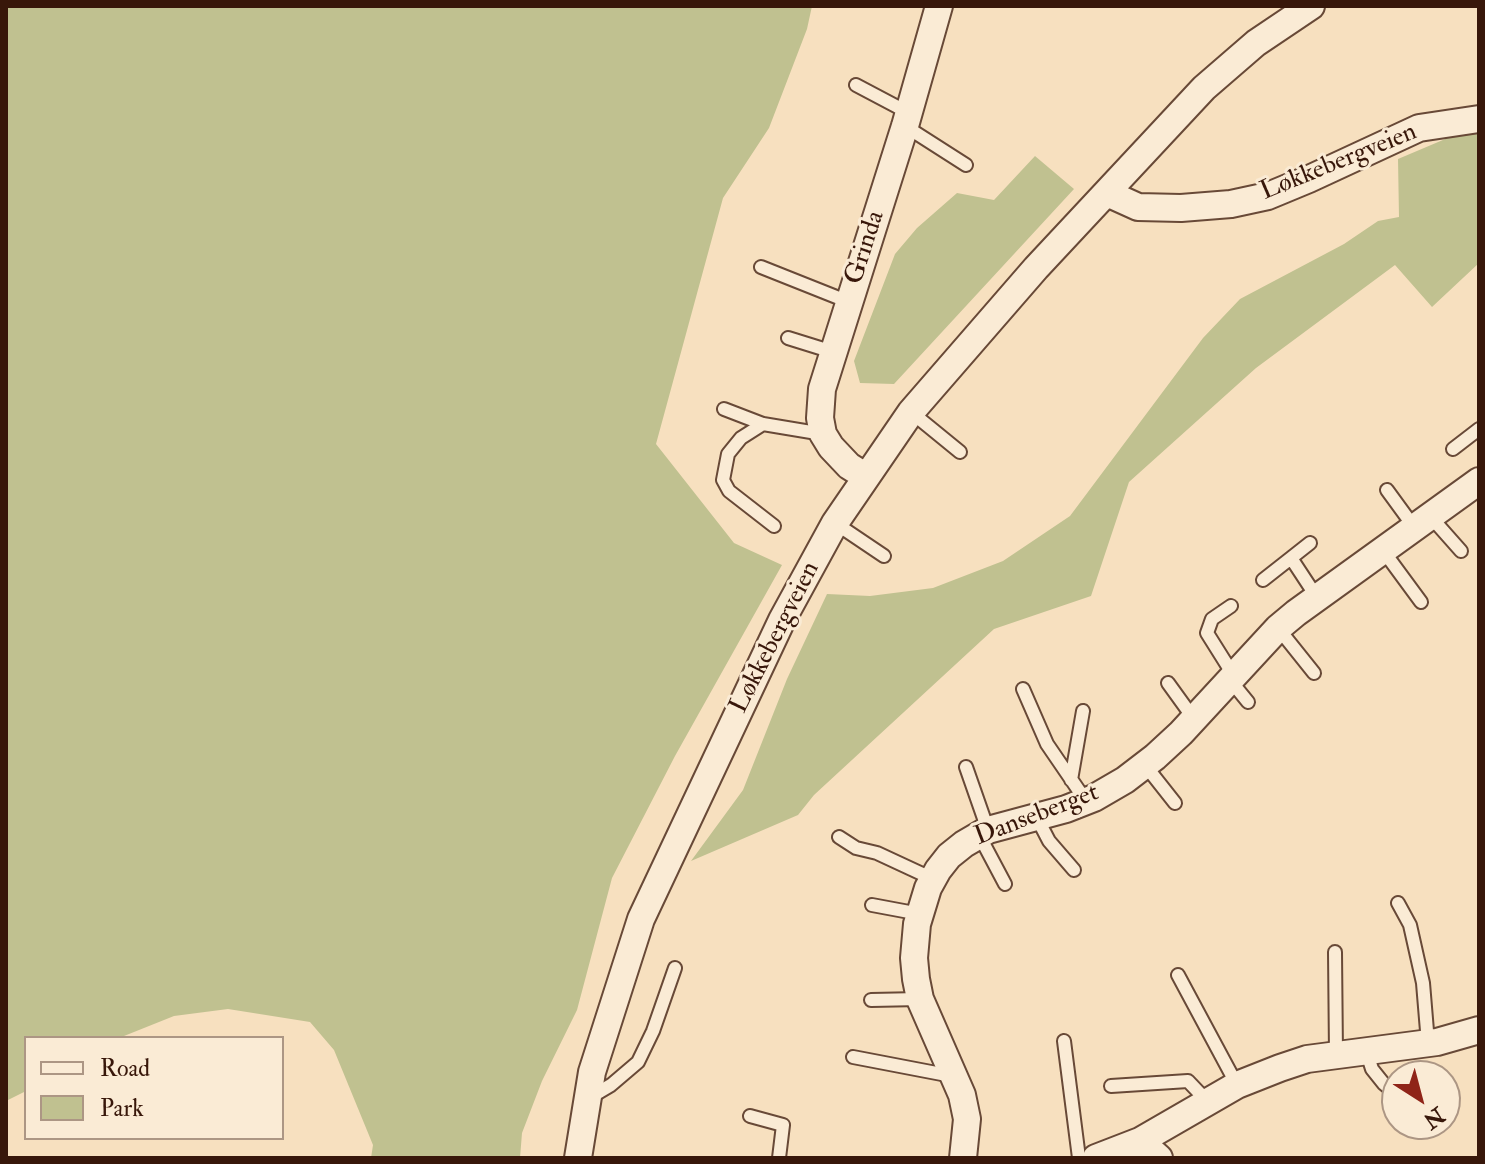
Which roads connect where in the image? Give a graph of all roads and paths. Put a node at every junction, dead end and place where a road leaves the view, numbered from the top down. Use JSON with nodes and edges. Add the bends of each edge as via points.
{"nodes":[{"id":1,"x":939,"y":6,"type":"edge"},
{"id":2,"x":1311,"y":6,"type":"edge"},
{"id":3,"x":856,"y":85,"type":"dead end"},
{"id":4,"x":907,"y":119,"type":"junction"},
{"id":5,"x":1479,"y":119,"type":"edge"},
{"id":6,"x":966,"y":165,"type":"dead end"},
{"id":7,"x":1107,"y":193,"type":"junction"},
{"id":8,"x":761,"y":267,"type":"dead end"},
{"id":9,"x":849,"y":302,"type":"junction"},
{"id":10,"x":788,"y":338,"type":"dead end"},
{"id":11,"x":833,"y":352,"type":"junction"},
{"id":12,"x":724,"y":409,"type":"dead end"},
{"id":13,"x":911,"y":412,"type":"junction"},
{"id":14,"x":763,"y":424,"type":"junction"},
{"id":15,"x":1479,"y":429,"type":"edge"},
{"id":16,"x":823,"y":434,"type":"junction"},
{"id":17,"x":1453,"y":449,"type":"dead end"},
{"id":18,"x":960,"y":452,"type":"dead end"},
{"id":19,"x":865,"y":476,"type":"junction"},
{"id":20,"x":1479,"y":481,"type":"edge"},
{"id":21,"x":1387,"y":490,"type":"dead end"},
{"id":22,"x":1422,"y":522,"type":"junction"},
{"id":23,"x":835,"y":523,"type":"junction"},
{"id":24,"x":774,"y":526,"type":"dead end"},
{"id":25,"x":1310,"y":543,"type":"dead end"},
{"id":26,"x":1382,"y":549,"type":"junction"},
{"id":27,"x":1461,"y":551,"type":"dead end"},
{"id":28,"x":884,"y":556,"type":"dead end"},
{"id":29,"x":1291,"y":558,"type":"junction"},
{"id":30,"x":1263,"y":580,"type":"dead end"},
{"id":31,"x":1316,"y":596,"type":"junction"},
{"id":32,"x":1421,"y":602,"type":"dead end"},
{"id":33,"x":1231,"y":606,"type":"dead end"},
{"id":34,"x":1278,"y":628,"type":"junction"},
{"id":35,"x":1314,"y":673,"type":"dead end"},
{"id":36,"x":1232,"y":678,"type":"junction"},
{"id":37,"x":1168,"y":683,"type":"dead end"},
{"id":38,"x":1023,"y":689,"type":"dead end"},
{"id":39,"x":1248,"y":702,"type":"dead end"},
{"id":40,"x":1083,"y":711,"type":"dead end"},
{"id":41,"x":1194,"y":719,"type":"junction"},
{"id":42,"x":1145,"y":765,"type":"junction"},
{"id":43,"x":966,"y":767,"type":"dead end"},
{"id":44,"x":1078,"y":790,"type":"junction"},
{"id":45,"x":1175,"y":803,"type":"dead end"},
{"id":46,"x":1036,"y":816,"type":"junction"},
{"id":47,"x":984,"y":832,"type":"junction"},
{"id":48,"x":839,"y":837,"type":"dead end"},
{"id":49,"x":1074,"y":870,"type":"dead end"},
{"id":50,"x":933,"y":879,"type":"junction"},
{"id":51,"x":1005,"y":884,"type":"dead end"},
{"id":52,"x":1398,"y":903,"type":"dead end"},
{"id":53,"x":872,"y":905,"type":"dead end"},
{"id":54,"x":920,"y":914,"type":"junction"},
{"id":55,"x":1335,"y":952,"type":"dead end"},
{"id":56,"x":675,"y":968,"type":"dead end"},
{"id":57,"x":1178,"y":975,"type":"dead end"},
{"id":58,"x":920,"y":999,"type":"junction"},
{"id":59,"x":871,"y":1000,"type":"dead end"},
{"id":60,"x":1479,"y":1030,"type":"edge"},
{"id":61,"x":1064,"y":1041,"type":"dead end"},
{"id":62,"x":1428,"y":1043,"type":"junction"},
{"id":63,"x":1366,"y":1050,"type":"junction"},
{"id":64,"x":1336,"y":1054,"type":"junction"},
{"id":65,"x":853,"y":1057,"type":"dead end"},
{"id":66,"x":955,"y":1076,"type":"junction"},
{"id":67,"x":1381,"y":1080,"type":"edge"},
{"id":68,"x":1237,"y":1085,"type":"junction"},
{"id":69,"x":1111,"y":1086,"type":"dead end"},
{"id":70,"x":586,"y":1099,"type":"junction"},
{"id":71,"x":1208,"y":1102,"type":"junction"},
{"id":72,"x":750,"y":1116,"type":"dead end"},
{"id":73,"x":1150,"y":1150,"type":"edge"},
{"id":74,"x":586,"y":1157,"type":"edge"},
{"id":75,"x":779,"y":1158,"type":"edge"},
{"id":76,"x":963,"y":1158,"type":"edge"},
{"id":77,"x":1079,"y":1158,"type":"edge"},
{"id":78,"x":1096,"y":1158,"type":"edge"}],
"edges":[{"from":1,"to":4,"type":"street","name":"Grinda"},
{"from":2,"to":7,"type":"street","name":"Løkkebergveien","via":[[1256,43],[1204,88]]},
{"from":3,"to":4,"type":"lane"},
{"from":4,"to":6,"type":"lane"},
{"from":4,"to":9,"type":"street","name":"Grinda"},
{"from":5,"to":7,"type":"street","name":"Løkkebergveien","via":[[1419,128],[1268,196],[1231,204],[1138,207]]},
{"from":7,"to":13,"type":"street","name":"Løkkebergveien"},
{"from":8,"to":9,"type":"lane"},
{"from":9,"to":11,"type":"street","name":"Grinda"},
{"from":10,"to":11,"type":"lane"},
{"from":11,"to":16,"type":"street","name":"Grinda","via":[[822,389]]},
{"from":12,"to":14,"type":"lane"},
{"from":13,"to":18,"type":"lane"},
{"from":13,"to":19,"type":"street","name":"Løkkebergveien"},
{"from":14,"to":16,"type":"lane"},
{"from":14,"to":24,"type":"lane","via":[[728,454],[723,480],[729,491]]},
{"from":15,"to":17,"type":"lane"},
{"from":16,"to":19,"type":"street","via":[[849,466]]},
{"from":19,"to":23,"type":"street","name":"Løkkebergveien"},
{"from":20,"to":22,"type":"street","name":"Danseberget"},
{"from":21,"to":22,"type":"lane"},
{"from":22,"to":26,"type":"street","name":"Danseberget"},
{"from":22,"to":27,"type":"lane"},
{"from":23,"to":28,"type":"lane"},
{"from":23,"to":70,"type":"street","name":"Løkkebergveien","via":[[782,620],[641,919]]},
{"from":25,"to":29,"type":"lane"},
{"from":26,"to":31,"type":"street","name":"Danseberget"},
{"from":26,"to":32,"type":"lane"},
{"from":29,"to":30,"type":"lane"},
{"from":29,"to":31,"type":"lane"},
{"from":31,"to":34,"type":"street","name":"Danseberget"},
{"from":33,"to":36,"type":"lane","via":[[1212,619],[1207,633]]},
{"from":34,"to":35,"type":"lane"},
{"from":34,"to":36,"type":"street","name":"Danseberget"},
{"from":36,"to":39,"type":"lane"},
{"from":36,"to":41,"type":"street","name":"Danseberget"},
{"from":37,"to":41,"type":"lane"},
{"from":38,"to":44,"type":"lane","via":[[1037,725]]},
{"from":40,"to":44,"type":"lane"},
{"from":41,"to":42,"type":"street","name":"Danseberget"},
{"from":42,"to":44,"type":"street","name":"Danseberget"},
{"from":42,"to":45,"type":"lane"},
{"from":43,"to":47,"type":"lane"},
{"from":44,"to":46,"type":"street","name":"Danseberget"},
{"from":46,"to":47,"type":"street","name":"Danseberget"},
{"from":46,"to":49,"type":"lane"},
{"from":47,"to":50,"type":"street","name":"Danseberget","via":[[949,856]]},
{"from":47,"to":51,"type":"lane"},
{"from":48,"to":50,"type":"lane"},
{"from":50,"to":54,"type":"street","name":"Danseberget"},
{"from":52,"to":62,"type":"lane","via":[[1410,925],[1423,983]]},
{"from":53,"to":54,"type":"lane"},
{"from":54,"to":58,"type":"street","name":"Danseberget","via":[[914,958]]},
{"from":55,"to":64,"type":"lane"},
{"from":56,"to":70,"type":"lane","via":[[638,1062]]},
{"from":57,"to":68,"type":"lane"},
{"from":58,"to":59,"type":"lane"},
{"from":58,"to":66,"type":"street","name":"Danseberget"},
{"from":60,"to":62,"type":"street"},
{"from":61,"to":77,"type":"lane"},
{"from":62,"to":63,"type":"street"},
{"from":63,"to":64,"type":"street"},
{"from":63,"to":67,"type":"lane"},
{"from":64,"to":68,"type":"street"},
{"from":65,"to":66,"type":"lane"},
{"from":66,"to":76,"type":"street","name":"Danseberget","via":[[967,1119]]},
{"from":68,"to":71,"type":"street"},
{"from":69,"to":71,"type":"lane","via":[[1188,1081]]},
{"from":70,"to":74,"type":"street","name":"Løkkebergveien"},
{"from":71,"to":73,"type":"street"},
{"from":72,"to":75,"type":"lane","via":[[783,1125]]},
{"from":73,"to":78,"type":"street"}]}
